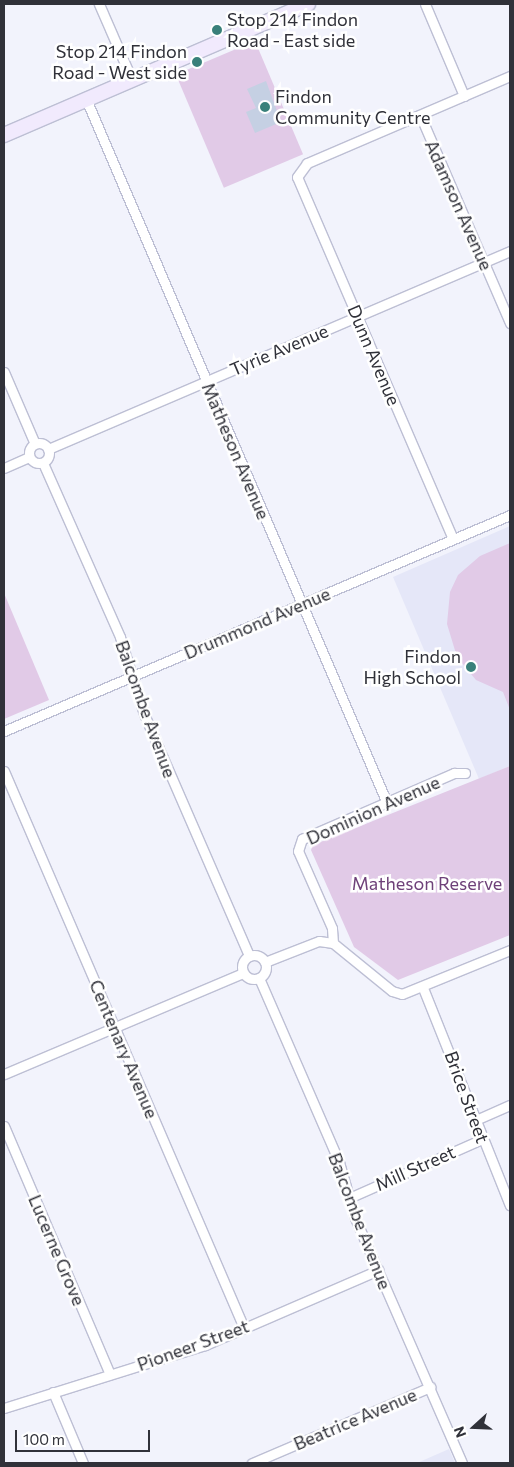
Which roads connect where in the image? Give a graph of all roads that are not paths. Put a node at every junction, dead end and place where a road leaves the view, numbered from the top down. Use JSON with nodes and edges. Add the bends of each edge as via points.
{"nodes":[{"id":1,"x":99,"y":4,"type":"edge"},
{"id":2,"x":308,"y":4,"type":"edge"},
{"id":3,"x":425,"y":4,"type":"edge"},
{"id":4,"x":510,"y":76,"type":"edge"},
{"id":5,"x":132,"y":80,"type":"junction"},
{"id":6,"x":464,"y":96,"type":"junction"},
{"id":7,"x":86,"y":100,"type":"junction"},
{"id":8,"x":420,"y":115,"type":"junction"},
{"id":9,"x":4,"y":135,"type":"edge"},
{"id":10,"x":510,"y":251,"type":"edge"},
{"id":11,"x":484,"y":262,"type":"junction"},
{"id":12,"x":358,"y":317,"type":"junction"},
{"id":13,"x":510,"y":323,"type":"edge"},
{"id":14,"x":4,"y":372,"type":"edge"},
{"id":15,"x":206,"y":382,"type":"junction"},
{"id":16,"x":35,"y":444,"type":"junction"},
{"id":17,"x":48,"y":449,"type":"junction"},
{"id":18,"x":29,"y":457,"type":"junction"},
{"id":19,"x":43,"y":463,"type":"junction"},
{"id":20,"x":4,"y":468,"type":"edge"},
{"id":21,"x":510,"y":515,"type":"edge"},
{"id":22,"x":453,"y":539,"type":"junction"},
{"id":23,"x":302,"y":604,"type":"junction"},
{"id":24,"x":132,"y":676,"type":"junction"},
{"id":25,"x":4,"y":731,"type":"edge"},
{"id":26,"x":4,"y":771,"type":"edge"},
{"id":27,"x":465,"y":773,"type":"dead end"},
{"id":28,"x":386,"y":803,"type":"junction"},
{"id":29,"x":333,"y":943,"type":"junction"},
{"id":30,"x":510,"y":950,"type":"edge"},
{"id":31,"x":249,"y":956,"type":"junction"},
{"id":32,"x":265,"y":962,"type":"junction"},
{"id":33,"x":243,"y":973,"type":"junction"},
{"id":34,"x":259,"y":978,"type":"junction"},
{"id":35,"x":423,"y":988,"type":"junction"},
{"id":36,"x":115,"y":1027,"type":"junction"},
{"id":37,"x":4,"y":1074,"type":"edge"},
{"id":38,"x":510,"y":1105,"type":"edge"},
{"id":39,"x":478,"y":1119,"type":"junction"},
{"id":40,"x":4,"y":1126,"type":"edge"},
{"id":41,"x":482,"y":1139,"type":"junction"},
{"id":42,"x":349,"y":1198,"type":"junction"},
{"id":43,"x":510,"y":1206,"type":"edge"},
{"id":44,"x":378,"y":1270,"type":"junction"},
{"id":45,"x":244,"y":1328,"type":"junction"},
{"id":46,"x":110,"y":1374,"type":"junction"},
{"id":47,"x":430,"y":1387,"type":"junction"},
{"id":48,"x":53,"y":1392,"type":"junction"},
{"id":49,"x":4,"y":1408,"type":"edge"},
{"id":50,"x":83,"y":1463,"type":"edge"},
{"id":51,"x":252,"y":1463,"type":"edge"},
{"id":52,"x":462,"y":1463,"type":"edge"}],
"edges":[{"from":1,"to":5,"type":"street"},
{"from":2,"to":5,"type":"main road"},
{"from":3,"to":6,"type":"street"},
{"from":4,"to":6,"type":"street"},
{"from":5,"to":7,"type":"main road"},
{"from":6,"to":8,"type":"street"},
{"from":7,"to":9,"type":"main road"},
{"from":7,"to":15,"type":"street","name":"Matheson Avenue"},
{"from":8,"to":11,"type":"street","name":"Adamson Avenue"},
{"from":8,"to":12,"type":"street","name":"Dunn Avenue","via":[[298,170],[299,184]]},
{"from":10,"to":11,"type":"street","name":"Tyrie Avenue"},
{"from":11,"to":12,"type":"street","name":"Tyrie Avenue"},
{"from":11,"to":13,"type":"street","name":"Adamson Avenue"},
{"from":12,"to":15,"type":"street","name":"Tyrie Avenue"},
{"from":12,"to":22,"type":"street","name":"Dunn Avenue"},
{"from":14,"to":16,"type":"street"},
{"from":15,"to":17,"type":"street","name":"Tyrie Avenue"},
{"from":15,"to":23,"type":"street","name":"Matheson Avenue"},
{"from":16,"to":17,"type":"street"},
{"from":16,"to":18,"type":"street"},
{"from":17,"to":19,"type":"street","via":[[49,456]]},
{"from":18,"to":19,"type":"street","via":[[33,462]]},
{"from":18,"to":20,"type":"street"},
{"from":19,"to":24,"type":"street","name":"Balcombe Avenue","via":[[120,637]]},
{"from":21,"to":22,"type":"street","name":"Drummond Avenue"},
{"from":22,"to":23,"type":"street","name":"Drummond Avenue"},
{"from":23,"to":24,"type":"street","name":"Drummond Avenue"},
{"from":23,"to":28,"type":"street","name":"Matheson Avenue"},
{"from":24,"to":25,"type":"street","name":"Drummond Avenue"},
{"from":24,"to":31,"type":"street","name":"Balcombe Avenue","via":[[144,714]]},
{"from":26,"to":36,"type":"street","name":"Centenary Avenue"},
{"from":27,"to":28,"type":"street","name":"Dominion Avenue","via":[[454,773]]},
{"from":28,"to":29,"type":"street","name":"Dominion Avenue","via":[[302,840],[298,845],[332,928]]},
{"from":29,"to":32,"type":"street","via":[[319,941]]},
{"from":29,"to":35,"type":"street","via":[[392,991],[410,993]]},
{"from":30,"to":35,"type":"street"},
{"from":31,"to":32,"type":"street","via":[[260,957]]},
{"from":31,"to":33,"type":"street","via":[[243,961]]},
{"from":32,"to":34,"type":"street","via":[[264,973]]},
{"from":33,"to":34,"type":"street","via":[[248,978]]},
{"from":33,"to":36,"type":"street"},
{"from":34,"to":42,"type":"street","name":"Balcombe Avenue","via":[[339,1162]]},
{"from":35,"to":39,"type":"street","name":"Brice Street"},
{"from":36,"to":37,"type":"street"},
{"from":36,"to":45,"type":"street","name":"Centenary Avenue"},
{"from":38,"to":39,"type":"street"},
{"from":39,"to":41,"type":"street","name":"Brice Street"},
{"from":40,"to":46,"type":"street","name":"Lucerne Grove"},
{"from":41,"to":42,"type":"street","name":"Mill Street"},
{"from":41,"to":43,"type":"street","name":"Brice Street"},
{"from":42,"to":44,"type":"street","name":"Balcombe Avenue"},
{"from":44,"to":45,"type":"street","name":"Pioneer Street"},
{"from":44,"to":47,"type":"street","name":"Balcombe Avenue"},
{"from":45,"to":46,"type":"street","name":"Pioneer Street"},
{"from":46,"to":48,"type":"street","name":"Pioneer Street"},
{"from":47,"to":51,"type":"street","name":"Beatrice Avenue"},
{"from":47,"to":52,"type":"street","name":"Balcombe Avenue"},
{"from":48,"to":49,"type":"street","name":"Pioneer Street"},
{"from":48,"to":50,"type":"street"}]}
